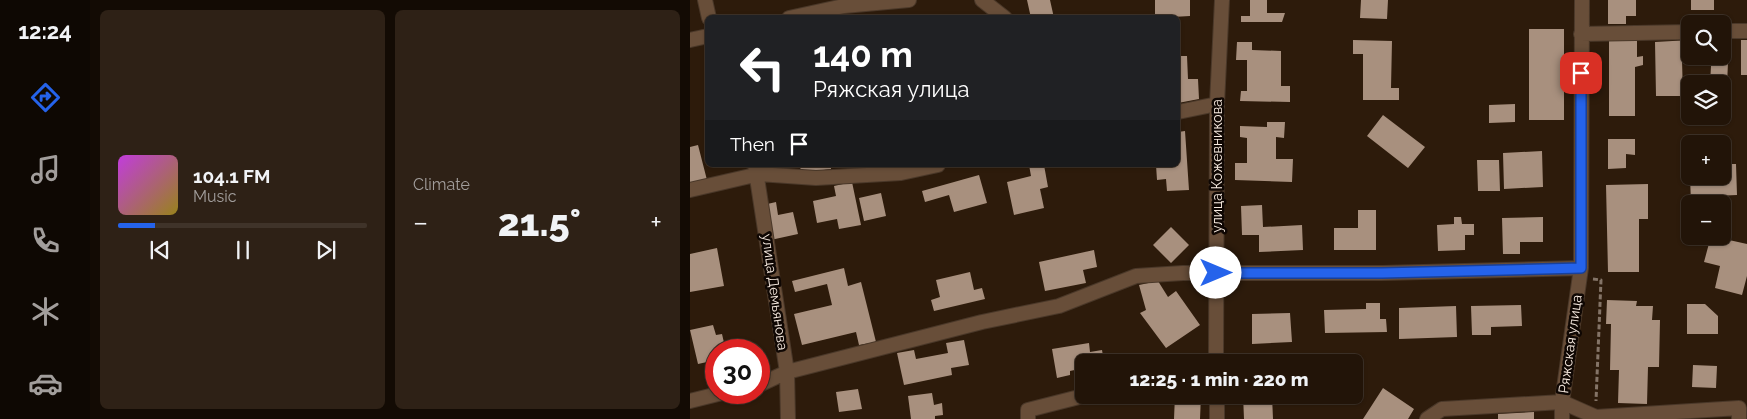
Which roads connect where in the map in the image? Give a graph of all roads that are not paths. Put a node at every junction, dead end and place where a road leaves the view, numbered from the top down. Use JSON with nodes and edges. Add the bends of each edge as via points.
{"nodes":[{"id":1,"x":705,"y":0,"type":"edge"},
{"id":2,"x":909,"y":0,"type":"edge"},
{"id":3,"x":982,"y":0,"type":"edge"},
{"id":4,"x":1222,"y":0,"type":"edge"},
{"id":5,"x":1582,"y":0,"type":"edge"},
{"id":6,"x":708,"y":15,"type":"edge"},
{"id":7,"x":803,"y":15,"type":"edge"},
{"id":8,"x":1001,"y":15,"type":"edge"},
{"id":9,"x":1731,"y":31,"type":"edge"},
{"id":10,"x":1747,"y":31,"type":"edge"},
{"id":11,"x":1681,"y":32,"type":"edge"},
{"id":12,"x":1581,"y":34,"type":"junction"},
{"id":13,"x":705,"y":37,"type":"edge"},
{"id":14,"x":690,"y":40,"type":"edge"},
{"id":15,"x":1217,"y":104,"type":"junction"},
{"id":16,"x":1180,"y":112,"type":"edge"},
{"id":17,"x":929,"y":167,"type":"edge"},
{"id":18,"x":757,"y":170,"type":"edge"},
{"id":19,"x":690,"y":190,"type":"edge"},
{"id":20,"x":1216,"y":273,"type":"junction"},
{"id":21,"x":1581,"y":273,"type":"junction"},
{"id":22,"x":1216,"y":354,"type":"edge"},
{"id":23,"x":787,"y":372,"type":"junction"},
{"id":24,"x":770,"y":380,"type":"edge"},
{"id":25,"x":705,"y":397,"type":"edge"},
{"id":26,"x":1075,"y":398,"type":"edge"},
{"id":27,"x":690,"y":401,"type":"edge"},
{"id":28,"x":1562,"y":402,"type":"junction"},
{"id":29,"x":1217,"y":404,"type":"edge"},
{"id":30,"x":788,"y":419,"type":"edge"},
{"id":31,"x":1028,"y":419,"type":"edge"},
{"id":32,"x":1217,"y":419,"type":"edge"},
{"id":33,"x":1427,"y":419,"type":"edge"},
{"id":34,"x":1562,"y":419,"type":"edge"},
{"id":35,"x":1739,"y":419,"type":"edge"}],
"edges":[{"from":1,"to":6,"type":"street"},
{"from":2,"to":7,"type":"street","via":[[844,6]]},
{"from":3,"to":8,"type":"street"},
{"from":4,"to":15,"type":"street","name":"улица Кожевникова"},
{"from":5,"to":12,"type":"street","name":"Ряжская улица"},
{"from":9,"to":10,"type":"street"},
{"from":11,"to":12,"type":"street"},
{"from":12,"to":21,"type":"street","name":"Ряжская улица"},
{"from":13,"to":14,"type":"street"},
{"from":15,"to":16,"type":"street"},
{"from":15,"to":20,"type":"street","name":"улица Кожевникова"},
{"from":17,"to":18,"type":"street","via":[[901,173],[816,178]]},
{"from":18,"to":19,"type":"street"},
{"from":18,"to":23,"type":"street","name":"улица Демьянова"},
{"from":20,"to":21,"type":"street"},
{"from":20,"to":22,"type":"street","name":"улица Кожевникова"},
{"from":20,"to":23,"type":"street","via":[[1136,276],[1059,306],[982,322]]},
{"from":21,"to":28,"type":"street","name":"Ряжская улица"},
{"from":23,"to":24,"type":"street"},
{"from":23,"to":30,"type":"street","name":"улица Демьянова"},
{"from":25,"to":27,"type":"street"},
{"from":26,"to":31,"type":"street","via":[[1028,410]]},
{"from":28,"to":33,"type":"street","via":[[1442,408]]},
{"from":28,"to":34,"type":"street","name":"Ряжская улица"},
{"from":28,"to":35,"type":"street","via":[[1596,417],[1739,408]]},
{"from":29,"to":32,"type":"street"}]}
